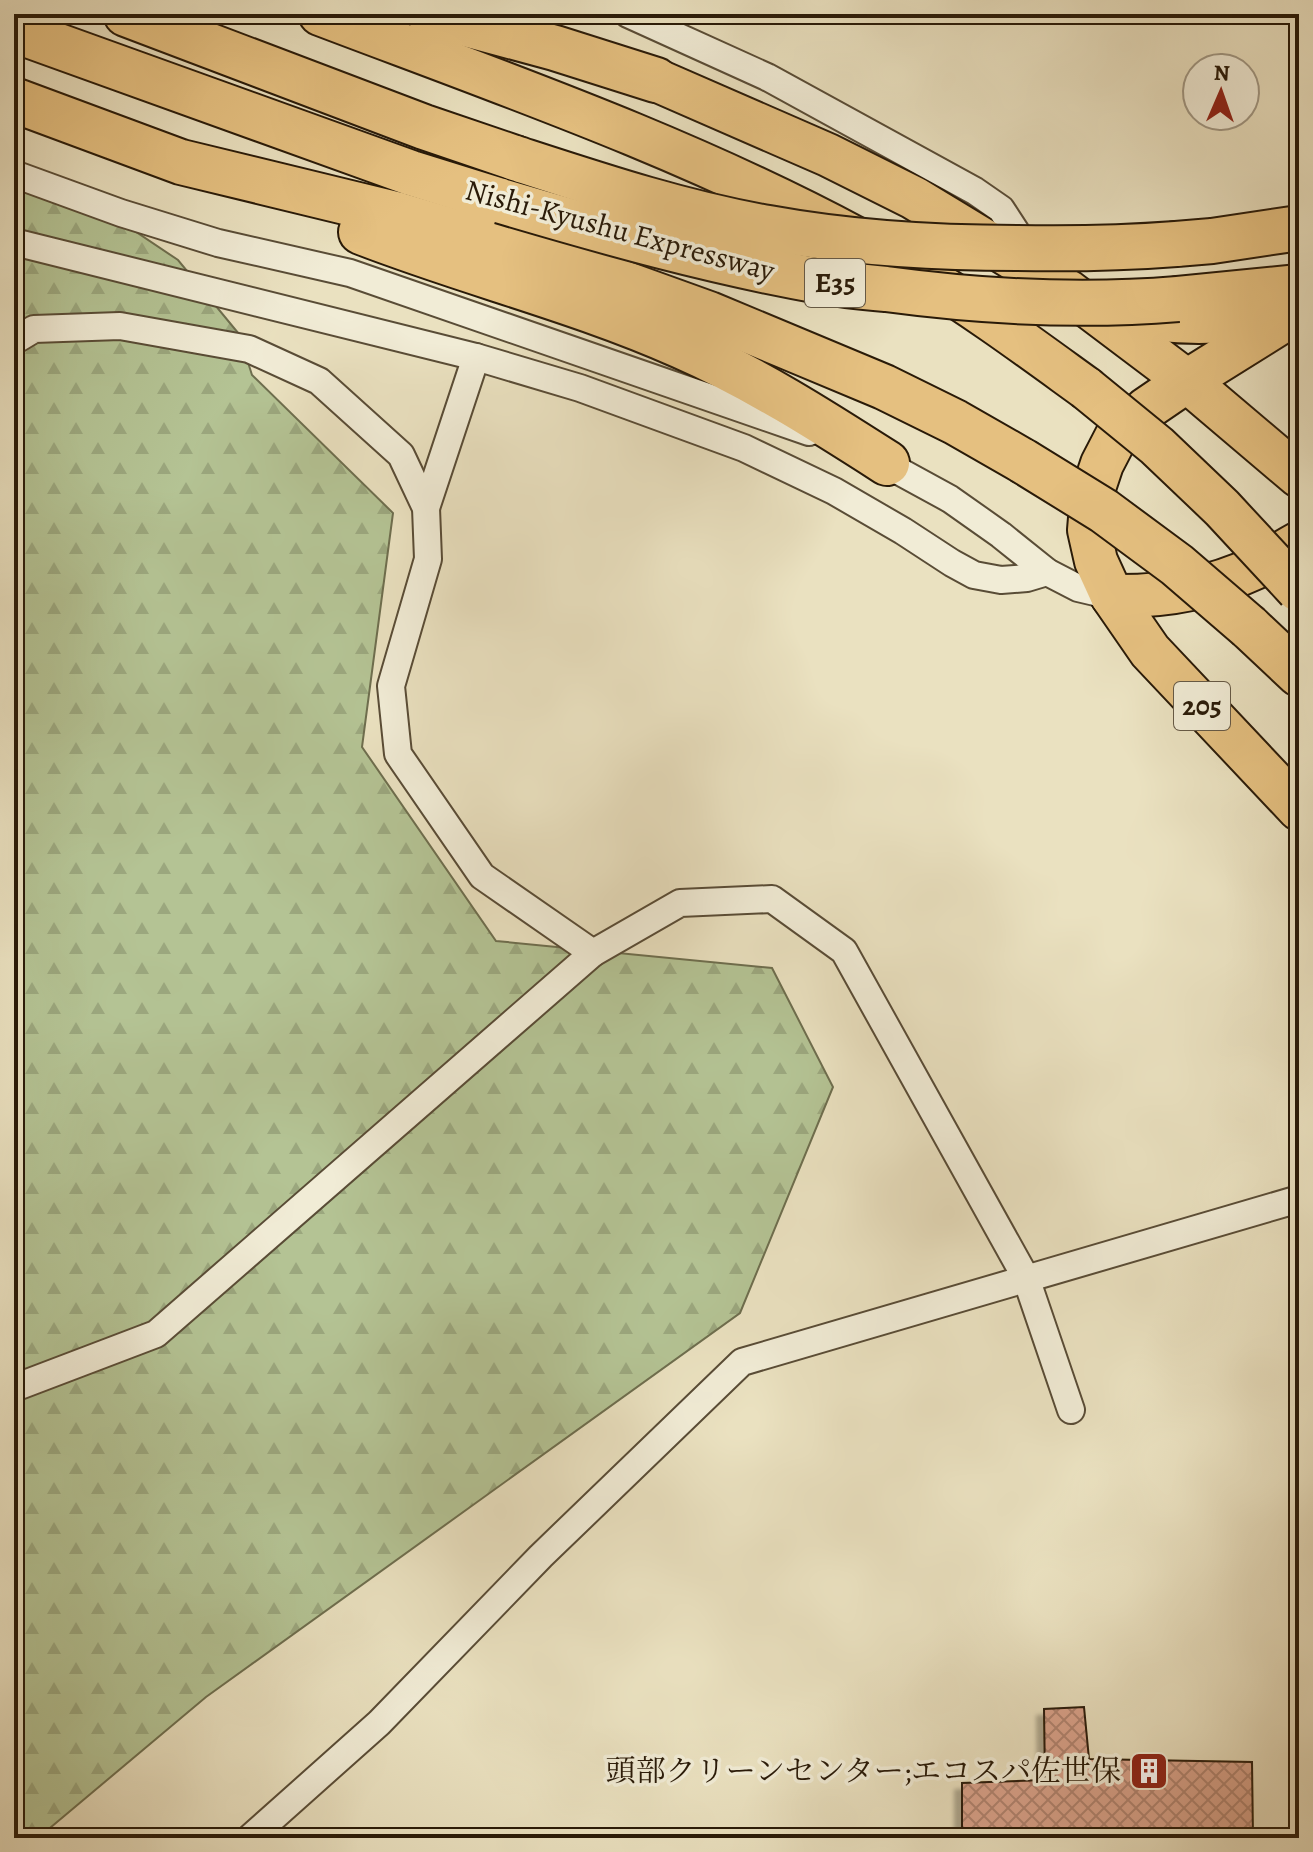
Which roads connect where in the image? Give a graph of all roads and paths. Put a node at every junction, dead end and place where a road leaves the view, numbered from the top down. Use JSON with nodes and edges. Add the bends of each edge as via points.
{"nodes":[{"id":1,"x":126,"y":14,"type":"edge"},
{"id":2,"x":320,"y":14,"type":"edge"},
{"id":3,"x":429,"y":14,"type":"edge"},
{"id":4,"x":490,"y":14,"type":"edge"},
{"id":5,"x":628,"y":14,"type":"edge"},
{"id":6,"x":14,"y":30,"type":"edge"},
{"id":7,"x":656,"y":80,"type":"junction"},
{"id":8,"x":14,"y":100,"type":"edge"},
{"id":9,"x":631,"y":133,"type":"junction"},
{"id":10,"x":181,"y":162,"type":"junction"},
{"id":11,"x":14,"y":174,"type":"edge"},
{"id":12,"x":1299,"y":228,"type":"edge"},
{"id":13,"x":14,"y":242,"type":"edge"},
{"id":14,"x":1021,"y":262,"type":"junction"},
{"id":15,"x":1299,"y":287,"type":"edge"},
{"id":16,"x":1069,"y":292,"type":"junction"},
{"id":17,"x":1299,"y":310,"type":"edge"},
{"id":18,"x":14,"y":341,"type":"edge"},
{"id":19,"x":476,"y":357,"type":"junction"},
{"id":20,"x":1187,"y":381,"type":"junction"},
{"id":21,"x":887,"y":463,"type":"junction"},
{"id":22,"x":1299,"y":476,"type":"edge"},
{"id":23,"x":426,"y":508,"type":"junction"},
{"id":24,"x":1299,"y":543,"type":"edge"},
{"id":25,"x":1047,"y":572,"type":"junction"},
{"id":26,"x":1298,"y":591,"type":"edge"},
{"id":27,"x":1112,"y":596,"type":"junction"},
{"id":28,"x":1299,"y":674,"type":"edge"},
{"id":29,"x":1299,"y":809,"type":"edge"},
{"id":30,"x":593,"y":953,"type":"junction"},
{"id":31,"x":1299,"y":1199,"type":"edge"},
{"id":32,"x":1026,"y":1278,"type":"junction"},
{"id":33,"x":14,"y":1388,"type":"edge"},
{"id":34,"x":1071,"y":1410,"type":"dead end"},
{"id":35,"x":250,"y":1838,"type":"edge"}],
"edges":[{"from":1,"to":12,"type":"highway","name":"Nishi-Kyushu Expressway","number":"E35","bridge":true,"via":[[515,158],[692,212],[769,228],[977,248],[1140,247]]},
{"from":2,"to":9,"type":"highway"},
{"from":3,"to":7,"type":"highway"},
{"from":3,"to":9,"type":"highway","via":[[558,98]]},
{"from":4,"to":7,"type":"street"},
{"from":5,"to":14,"type":"street","via":[[767,77],[975,191],[1001,209],[1016,232]]},
{"from":6,"to":15,"type":"highway","name":"Nishi-Kyushu Expressway","number":"E35","bridge":true,"via":[[501,201],[613,234],[821,281],[993,300],[1096,303]]},
{"from":7,"to":14,"type":"highway","via":[[828,155],[914,198]]},
{"from":8,"to":10,"type":"highway"},
{"from":9,"to":26,"type":"highway","bridge":true,"via":[[815,217],[920,273],[1008,331],[1157,446]]},
{"from":10,"to":21,"type":"highway","via":[[399,247],[681,346],[798,406]]},
{"from":10,"to":28,"type":"highway","bridge":true,"via":[[399,215],[623,283],[884,387],[955,422],[1104,511],[1165,556]]},
{"from":11,"to":21,"type":"street","via":[[218,243],[350,273]]},
{"from":13,"to":19,"type":"street"},
{"from":14,"to":16,"type":"highway"},
{"from":16,"to":17,"type":"highway","via":[[1115,312],[1148,319],[1188,322]]},
{"from":16,"to":20,"type":"highway"},
{"from":17,"to":20,"type":"highway","number":"205"},
{"from":18,"to":23,"type":"street","via":[[34,329],[120,326],[249,349],[319,381],[401,455]]},
{"from":19,"to":23,"type":"street"},
{"from":19,"to":25,"type":"street","via":[[580,388],[744,448],[834,491],[974,575],[1001,580]]},
{"from":20,"to":22,"type":"highway"},
{"from":20,"to":27,"type":"highway","number":"205","via":[[1116,437],[1102,464],[1092,494],[1089,530]]},
{"from":21,"to":25,"type":"street","via":[[950,499]]},
{"from":23,"to":30,"type":"street","via":[[428,559],[391,686],[398,754],[482,876]]},
{"from":24,"to":27,"type":"highway","via":[[1220,582],[1147,597]]},
{"from":25,"to":27,"type":"street","via":[[1078,588]]},
{"from":27,"to":29,"type":"highway","number":"205","via":[[1150,651]]},
{"from":30,"to":32,"type":"street","via":[[680,903],[772,899],[844,951]]},
{"from":30,"to":33,"type":"street","via":[[156,1334]]},
{"from":31,"to":32,"type":"street"},
{"from":32,"to":34,"type":"street"},
{"from":32,"to":35,"type":"street","via":[[742,1362],[541,1556],[379,1723]]}]}
